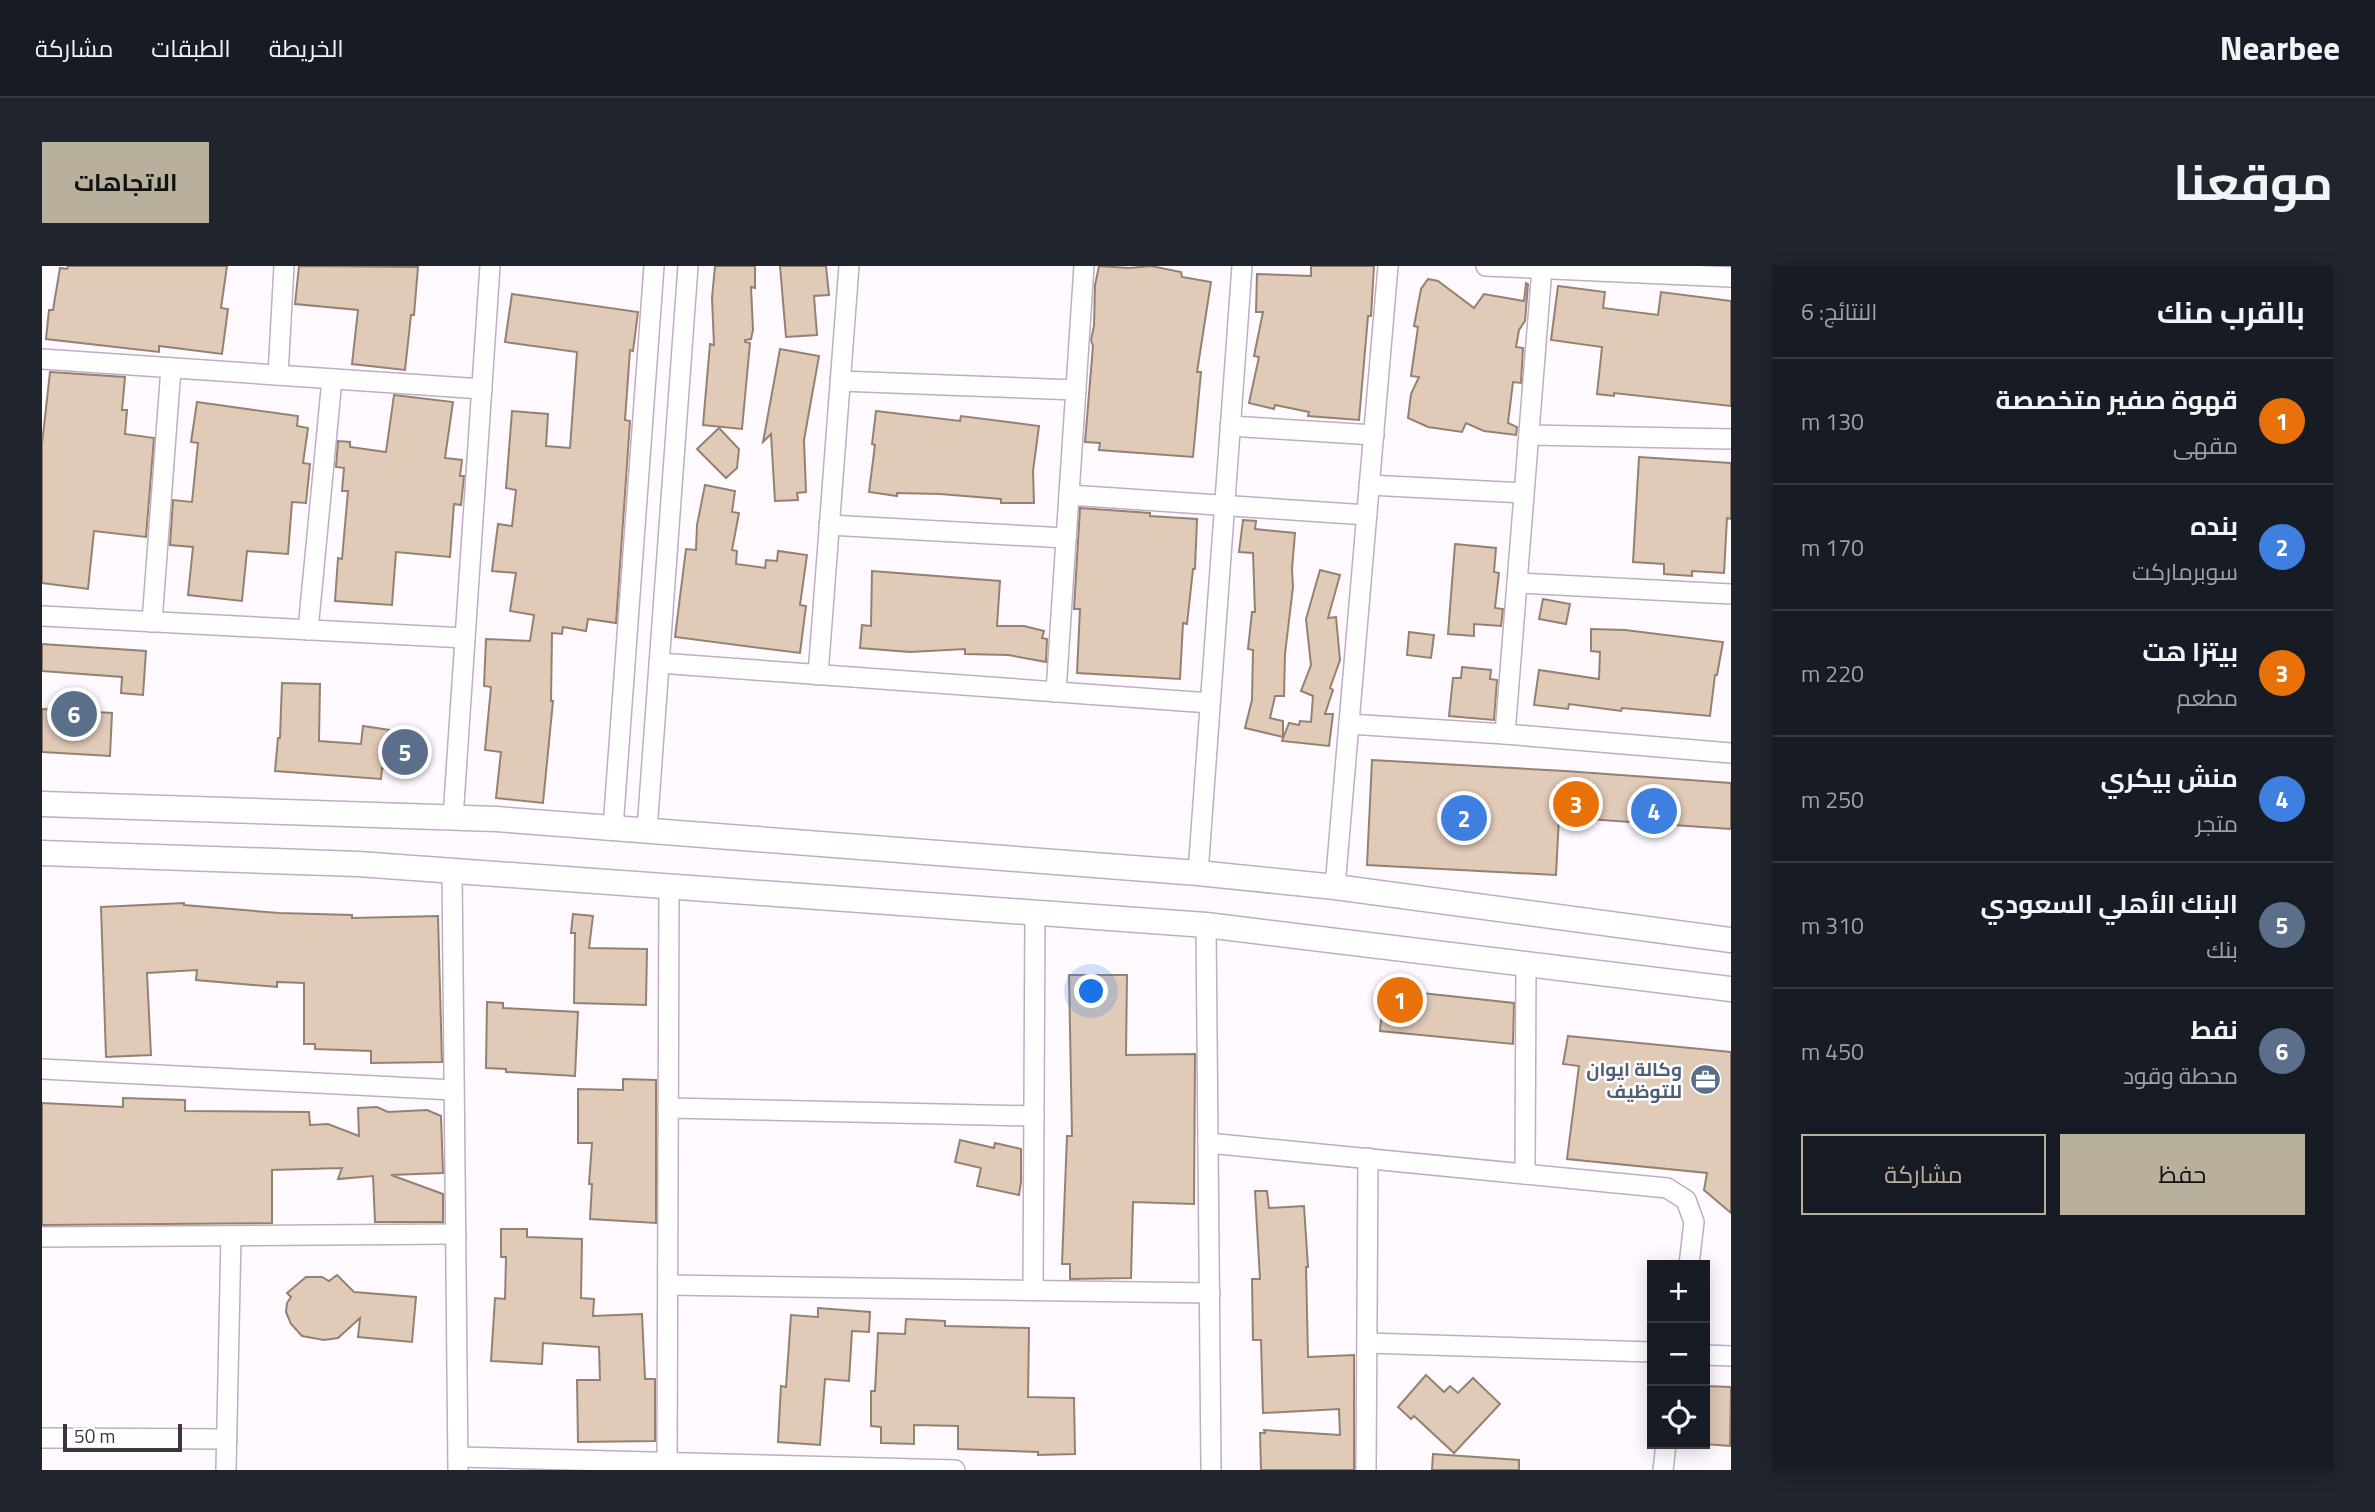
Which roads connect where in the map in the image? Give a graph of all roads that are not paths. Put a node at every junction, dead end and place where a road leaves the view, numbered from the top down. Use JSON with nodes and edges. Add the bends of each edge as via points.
{"nodes":[{"id":1,"x":284,"y":266,"type":"edge"},
{"id":2,"x":490,"y":266,"type":"edge"},
{"id":3,"x":654,"y":266,"type":"edge"},
{"id":4,"x":688,"y":266,"type":"edge"},
{"id":5,"x":849,"y":266,"type":"edge"},
{"id":6,"x":1084,"y":266,"type":"edge"},
{"id":7,"x":1241,"y":266,"type":"edge"},
{"id":8,"x":1388,"y":266,"type":"edge"},
{"id":9,"x":1486,"y":266,"type":"edge"},
{"id":10,"x":1542,"y":268,"type":"junction"},
{"id":11,"x":1731,"y":277,"type":"edge"},
{"id":12,"x":42,"y":359,"type":"edge"},
{"id":13,"x":171,"y":368,"type":"junction"},
{"id":14,"x":278,"y":375,"type":"junction"},
{"id":15,"x":332,"y":379,"type":"junction"},
{"id":16,"x":840,"y":381,"type":"junction"},
{"id":17,"x":482,"y":389,"type":"junction"},
{"id":18,"x":1076,"y":390,"type":"junction"},
{"id":19,"x":1230,"y":426,"type":"junction"},
{"id":20,"x":1374,"y":435,"type":"junction"},
{"id":21,"x":1529,"y":435,"type":"junction"},
{"id":22,"x":1731,"y":439,"type":"edge"},
{"id":23,"x":1369,"y":485,"type":"junction"},
{"id":24,"x":1524,"y":493,"type":"junction"},
{"id":25,"x":1069,"y":495,"type":"junction"},
{"id":26,"x":1224,"y":506,"type":"junction"},
{"id":27,"x":1367,"y":515,"type":"junction"},
{"id":28,"x":829,"y":525,"type":"junction"},
{"id":29,"x":1066,"y":538,"type":"junction"},
{"id":30,"x":1517,"y":583,"type":"junction"},
{"id":31,"x":1731,"y":594,"type":"edge"},
{"id":32,"x":42,"y":616,"type":"edge"},
{"id":33,"x":152,"y":622,"type":"junction"},
{"id":34,"x":308,"y":630,"type":"junction"},
{"id":35,"x":465,"y":638,"type":"junction"},
{"id":36,"x":659,"y":663,"type":"junction"},
{"id":37,"x":818,"y":675,"type":"junction"},
{"id":38,"x":1056,"y":692,"type":"junction"},
{"id":39,"x":1210,"y":703,"type":"junction"},
{"id":40,"x":1349,"y":724,"type":"junction"},
{"id":41,"x":1505,"y":734,"type":"junction"},
{"id":42,"x":1731,"y":754,"type":"edge"},
{"id":43,"x":42,"y":804,"type":"edge"},
{"id":44,"x":453,"y":818,"type":"junction"},
{"id":45,"x":613,"y":828,"type":"junction"},
{"id":46,"x":646,"y":830,"type":"junction"},
{"id":47,"x":42,"y":853,"type":"edge"},
{"id":48,"x":452,"y":870,"type":"junction"},
{"id":49,"x":1198,"y":873,"type":"junction"},
{"id":50,"x":668,"y":886,"type":"junction"},
{"id":51,"x":1335,"y":887,"type":"junction"},
{"id":52,"x":1035,"y":913,"type":"junction"},
{"id":53,"x":1206,"y":925,"type":"junction"},
{"id":54,"x":1731,"y":940,"type":"edge"},
{"id":55,"x":1526,"y":964,"type":"junction"},
{"id":56,"x":1731,"y":989,"type":"edge"},
{"id":57,"x":42,"y":1069,"type":"edge"},
{"id":58,"x":454,"y":1090,"type":"junction"},
{"id":59,"x":668,"y":1108,"type":"junction"},
{"id":60,"x":1034,"y":1116,"type":"junction"},
{"id":61,"x":1208,"y":1143,"type":"junction"},
{"id":62,"x":1368,"y":1158,"type":"junction"},
{"id":63,"x":1525,"y":1174,"type":"junction"},
{"id":64,"x":456,"y":1234,"type":"junction"},
{"id":65,"x":231,"y":1236,"type":"junction"},
{"id":66,"x":42,"y":1237,"type":"edge"},
{"id":67,"x":1690,"y":1260,"type":"edge"},
{"id":68,"x":668,"y":1285,"type":"junction"},
{"id":69,"x":1033,"y":1290,"type":"junction"},
{"id":70,"x":1210,"y":1293,"type":"junction"},
{"id":71,"x":1367,"y":1343,"type":"junction"},
{"id":72,"x":1647,"y":1352,"type":"edge"},
{"id":73,"x":1710,"y":1355,"type":"edge"},
{"id":74,"x":1731,"y":1356,"type":"edge"},
{"id":75,"x":42,"y":1438,"type":"edge"},
{"id":76,"x":227,"y":1439,"type":"junction"},
{"id":77,"x":1665,"y":1449,"type":"edge"},
{"id":78,"x":458,"y":1463,"type":"edge"},
{"id":79,"x":667,"y":1467,"type":"edge"},
{"id":80,"x":226,"y":1470,"type":"edge"},
{"id":81,"x":955,"y":1470,"type":"edge"},
{"id":82,"x":1211,"y":1470,"type":"edge"},
{"id":83,"x":1366,"y":1470,"type":"edge"},
{"id":84,"x":1663,"y":1470,"type":"edge"}],
"edges":[{"from":1,"to":14,"type":"street"},
{"from":2,"to":17,"type":"street"},
{"from":3,"to":45,"type":"street"},
{"from":4,"to":36,"type":"street"},
{"from":5,"to":16,"type":"street"},
{"from":6,"to":18,"type":"street"},
{"from":7,"to":19,"type":"street"},
{"from":8,"to":20,"type":"street"},
{"from":9,"to":10,"type":"street"},
{"from":10,"to":11,"type":"street"},
{"from":10,"to":21,"type":"street"},
{"from":12,"to":13,"type":"street"},
{"from":13,"to":14,"type":"street"},
{"from":13,"to":33,"type":"street"},
{"from":14,"to":15,"type":"street"},
{"from":15,"to":17,"type":"street"},
{"from":15,"to":34,"type":"street"},
{"from":16,"to":18,"type":"street"},
{"from":16,"to":28,"type":"street"},
{"from":17,"to":35,"type":"street"},
{"from":18,"to":25,"type":"street"},
{"from":19,"to":20,"type":"street"},
{"from":19,"to":26,"type":"street"},
{"from":20,"to":23,"type":"street"},
{"from":21,"to":22,"type":"street"},
{"from":21,"to":24,"type":"street"},
{"from":23,"to":24,"type":"street"},
{"from":23,"to":27,"type":"street"},
{"from":24,"to":30,"type":"street"},
{"from":25,"to":26,"type":"street"},
{"from":25,"to":29,"type":"street"},
{"from":26,"to":27,"type":"street"},
{"from":26,"to":39,"type":"street"},
{"from":27,"to":40,"type":"street"},
{"from":28,"to":29,"type":"street"},
{"from":28,"to":37,"type":"street"},
{"from":29,"to":38,"type":"street"},
{"from":30,"to":31,"type":"street"},
{"from":30,"to":41,"type":"street"},
{"from":32,"to":33,"type":"street"},
{"from":33,"to":34,"type":"street"},
{"from":34,"to":35,"type":"street"},
{"from":35,"to":44,"type":"street"},
{"from":36,"to":37,"type":"street"},
{"from":36,"to":46,"type":"street"},
{"from":37,"to":38,"type":"street"},
{"from":38,"to":39,"type":"street"},
{"from":39,"to":49,"type":"street"},
{"from":40,"to":41,"type":"street"},
{"from":40,"to":51,"type":"street"},
{"from":41,"to":42,"type":"street"},
{"from":43,"to":44,"type":"main road"},
{"from":44,"to":45,"type":"main road"},
{"from":45,"to":46,"type":"main road"},
{"from":46,"to":49,"type":"main road"},
{"from":47,"to":48,"type":"main road"},
{"from":48,"to":50,"type":"main road"},
{"from":48,"to":58,"type":"street"},
{"from":49,"to":51,"type":"main road"},
{"from":50,"to":52,"type":"main road"},
{"from":50,"to":59,"type":"street"},
{"from":51,"to":54,"type":"main road"},
{"from":52,"to":53,"type":"main road"},
{"from":52,"to":60,"type":"street"},
{"from":53,"to":55,"type":"main road"},
{"from":53,"to":61,"type":"street"},
{"from":55,"to":56,"type":"main road"},
{"from":55,"to":63,"type":"street"},
{"from":57,"to":58,"type":"street"},
{"from":58,"to":64,"type":"street"},
{"from":59,"to":60,"type":"street"},
{"from":59,"to":68,"type":"street"},
{"from":60,"to":69,"type":"street"},
{"from":61,"to":62,"type":"street"},
{"from":61,"to":70,"type":"street"},
{"from":62,"to":63,"type":"street"},
{"from":62,"to":71,"type":"street"},
{"from":63,"to":67,"type":"street","via":[[1667,1188],[1686,1200],[1694,1222]]},
{"from":64,"to":65,"type":"street"},
{"from":64,"to":78,"type":"street"},
{"from":65,"to":66,"type":"street"},
{"from":65,"to":76,"type":"street"},
{"from":68,"to":69,"type":"street"},
{"from":68,"to":79,"type":"street"},
{"from":69,"to":70,"type":"street"},
{"from":70,"to":82,"type":"street"},
{"from":71,"to":72,"type":"street"},
{"from":71,"to":83,"type":"street"},
{"from":73,"to":74,"type":"street"},
{"from":75,"to":76,"type":"street"},
{"from":76,"to":80,"type":"street"},
{"from":77,"to":84,"type":"street"},
{"from":78,"to":79,"type":"street"},
{"from":79,"to":81,"type":"street"}]}
